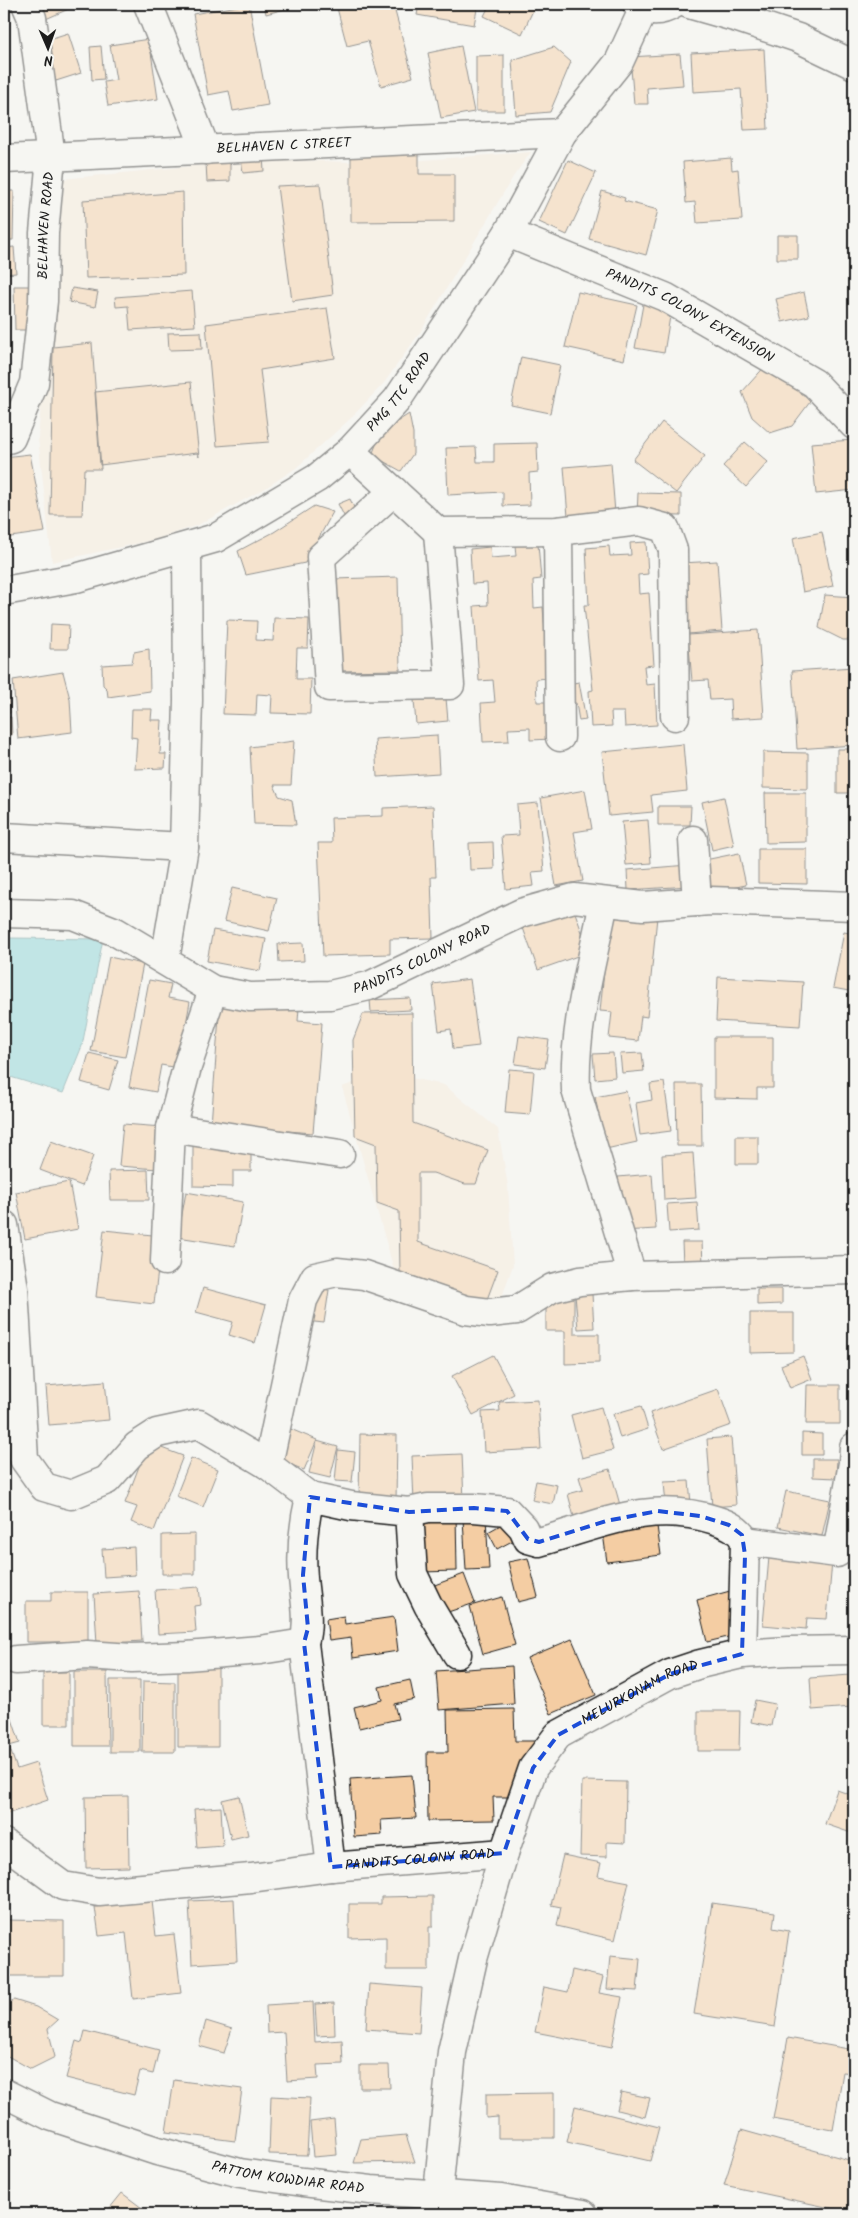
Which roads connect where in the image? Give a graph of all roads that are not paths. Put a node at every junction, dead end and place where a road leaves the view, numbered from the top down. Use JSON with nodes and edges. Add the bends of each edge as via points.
{"nodes":[{"id":1,"x":26,"y":4,"type":"edge"},
{"id":2,"x":148,"y":4,"type":"edge"},
{"id":3,"x":674,"y":4,"type":"edge"},
{"id":4,"x":689,"y":4,"type":"edge"},
{"id":5,"x":640,"y":6,"type":"edge"},
{"id":6,"x":854,"y":65,"type":"edge"},
{"id":7,"x":562,"y":133,"type":"junction"},
{"id":8,"x":206,"y":150,"type":"junction"},
{"id":9,"x":51,"y":158,"type":"junction"},
{"id":10,"x":4,"y":159,"type":"edge"},
{"id":11,"x":508,"y":233,"type":"junction"},
{"id":12,"x":854,"y":425,"type":"edge"},
{"id":13,"x":4,"y":440,"type":"edge"},
{"id":14,"x":350,"y":451,"type":"junction"},
{"id":15,"x":394,"y":491,"type":"junction"},
{"id":16,"x":558,"y":531,"type":"junction"},
{"id":17,"x":438,"y":532,"type":"junction"},
{"id":18,"x":187,"y":547,"type":"junction"},
{"id":19,"x":4,"y":592,"type":"edge"},
{"id":20,"x":675,"y":716,"type":"dead end"},
{"id":21,"x":560,"y":737,"type":"dead end"},
{"id":22,"x":4,"y":837,"type":"edge"},
{"id":23,"x":692,"y":840,"type":"dead end"},
{"id":24,"x":184,"y":847,"type":"junction"},
{"id":25,"x":604,"y":902,"type":"junction"},
{"id":26,"x":697,"y":902,"type":"junction"},
{"id":27,"x":854,"y":906,"type":"edge"},
{"id":28,"x":4,"y":913,"type":"edge"},
{"id":29,"x":165,"y":960,"type":"junction"},
{"id":30,"x":213,"y":990,"type":"junction"},
{"id":31,"x":171,"y":1128,"type":"junction"},
{"id":32,"x":340,"y":1154,"type":"dead end"},
{"id":33,"x":4,"y":1225,"type":"edge"},
{"id":34,"x":164,"y":1261,"type":"dead end"},
{"id":35,"x":854,"y":1270,"type":"edge"},
{"id":36,"x":632,"y":1276,"type":"junction"},
{"id":37,"x":854,"y":1448,"type":"edge"},
{"id":38,"x":268,"y":1465,"type":"junction"},
{"id":39,"x":310,"y":1497,"type":"junction"},
{"id":40,"x":409,"y":1512,"type":"junction"},
{"id":41,"x":745,"y":1541,"type":"junction"},
{"id":42,"x":304,"y":1643,"type":"junction"},
{"id":43,"x":854,"y":1650,"type":"edge"},
{"id":44,"x":457,"y":1654,"type":"dead end"},
{"id":45,"x":742,"y":1654,"type":"junction"},
{"id":46,"x":16,"y":1660,"type":"dead end"},
{"id":47,"x":4,"y":1844,"type":"edge"},
{"id":48,"x":504,"y":1853,"type":"junction"},
{"id":49,"x":332,"y":1867,"type":"junction"},
{"id":50,"x":4,"y":2093,"type":"edge"},
{"id":51,"x":438,"y":2193,"type":"junction"},
{"id":52,"x":583,"y":2214,"type":"edge"}],
"edges":[{"from":1,"to":9,"type":"street","name":"BELHAVEN ROAD","via":[[32,18]]},
{"from":2,"to":8,"type":"street"},
{"from":3,"to":5,"type":"street","via":[[656,11]]},
{"from":4,"to":6,"type":"street","via":[[798,38]]},
{"from":5,"to":7,"type":"street","name":"PMG TTC ROAD","via":[[619,62]]},
{"from":7,"to":8,"type":"street","name":"BELHAVEN C STREET"},
{"from":7,"to":11,"type":"street","name":"PMG TTC ROAD"},
{"from":8,"to":9,"type":"street","name":"BELHAVEN C STREET"},
{"from":9,"to":10,"type":"street","name":"BELHAVEN C STREET"},
{"from":9,"to":13,"type":"street","name":"BELHAVEN ROAD","via":[[44,233],[43,301],[34,383],[11,438]]},
{"from":11,"to":12,"type":"street","name":"PANDITS COLONY EXTENSION","via":[[665,297],[814,383]]},
{"from":11,"to":14,"type":"street","name":"PMG TTC ROAD","via":[[397,400]]},
{"from":14,"to":15,"type":"street"},
{"from":14,"to":18,"type":"street","name":"PMG TTC ROAD","via":[[317,478],[216,538]]},
{"from":15,"to":17,"type":"street"},
{"from":15,"to":17,"type":"street","via":[[321,557],[329,687],[450,684]]},
{"from":16,"to":17,"type":"street"},
{"from":16,"to":20,"type":"street","via":[[639,521],[665,528],[673,550]]},
{"from":16,"to":21,"type":"street"},
{"from":18,"to":19,"type":"street","name":"PMG TTC ROAD","via":[[76,578]]},
{"from":18,"to":24,"type":"street","via":[[188,700]]},
{"from":22,"to":24,"type":"street"},
{"from":23,"to":26,"type":"street"},
{"from":24,"to":29,"type":"street"},
{"from":25,"to":26,"type":"street","name":"PANDITS COLONY ROAD","via":[[643,906]]},
{"from":25,"to":30,"type":"street","name":"PANDITS COLONY ROAD","via":[[574,898],[521,913],[369,986],[330,995],[250,997]]},
{"from":25,"to":36,"type":"street","via":[[577,1034],[576,1090]]},
{"from":26,"to":27,"type":"street","name":"PANDITS COLONY ROAD"},
{"from":28,"to":29,"type":"street","name":"PANDITS COLONY ROAD","via":[[73,915],[116,932]]},
{"from":29,"to":30,"type":"street","name":"PANDITS COLONY ROAD"},
{"from":30,"to":31,"type":"street"},
{"from":31,"to":32,"type":"street"},
{"from":31,"to":34,"type":"street"},
{"from":33,"to":38,"type":"street","via":[[14,1289],[24,1459],[44,1487],[71,1495],[107,1480],[137,1446],[157,1433],[198,1424]]},
{"from":35,"to":36,"type":"street"},
{"from":36,"to":38,"type":"street","via":[[580,1281],[552,1288],[517,1310],[490,1313],[466,1310],[364,1275],[337,1272],[315,1277],[302,1300]]},
{"from":37,"to":41,"type":"street","via":[[837,1553]]},
{"from":38,"to":39,"type":"street"},
{"from":39,"to":40,"type":"street","via":[[350,1506]]},
{"from":39,"to":42,"type":"street","via":[[303,1575],[308,1628]]},
{"from":40,"to":41,"type":"street","via":[[428,1508],[507,1511],[523,1528],[528,1539],[539,1542],[606,1521],[658,1511],[700,1516],[728,1525]]},
{"from":40,"to":44,"type":"street","via":[[413,1574]]},
{"from":41,"to":45,"type":"street"},
{"from":42,"to":46,"type":"street","via":[[188,1656],[132,1658],[87,1654]]},
{"from":42,"to":49,"type":"street"},
{"from":43,"to":45,"type":"street","name":"MELURKONAM ROAD"},
{"from":45,"to":48,"type":"street","name":"MELURKONAM ROAD","via":[[670,1674],[558,1735],[533,1768]]},
{"from":47,"to":49,"type":"street","name":"PANDITS COLONY ROAD","via":[[63,1886],[99,1892]]},
{"from":48,"to":49,"type":"street","name":"PANDITS COLONY ROAD"},
{"from":48,"to":51,"type":"street","name":"PANDITS COLONY ROAD","via":[[472,1959],[452,2052]]},
{"from":50,"to":51,"type":"street","name":"PATTOM KOWDIAR ROAD","via":[[50,2116],[157,2151],[240,2173],[361,2189]]},
{"from":51,"to":52,"type":"street","name":"PATTOM KOWDIAR ROAD","via":[[501,2199]]}]}
